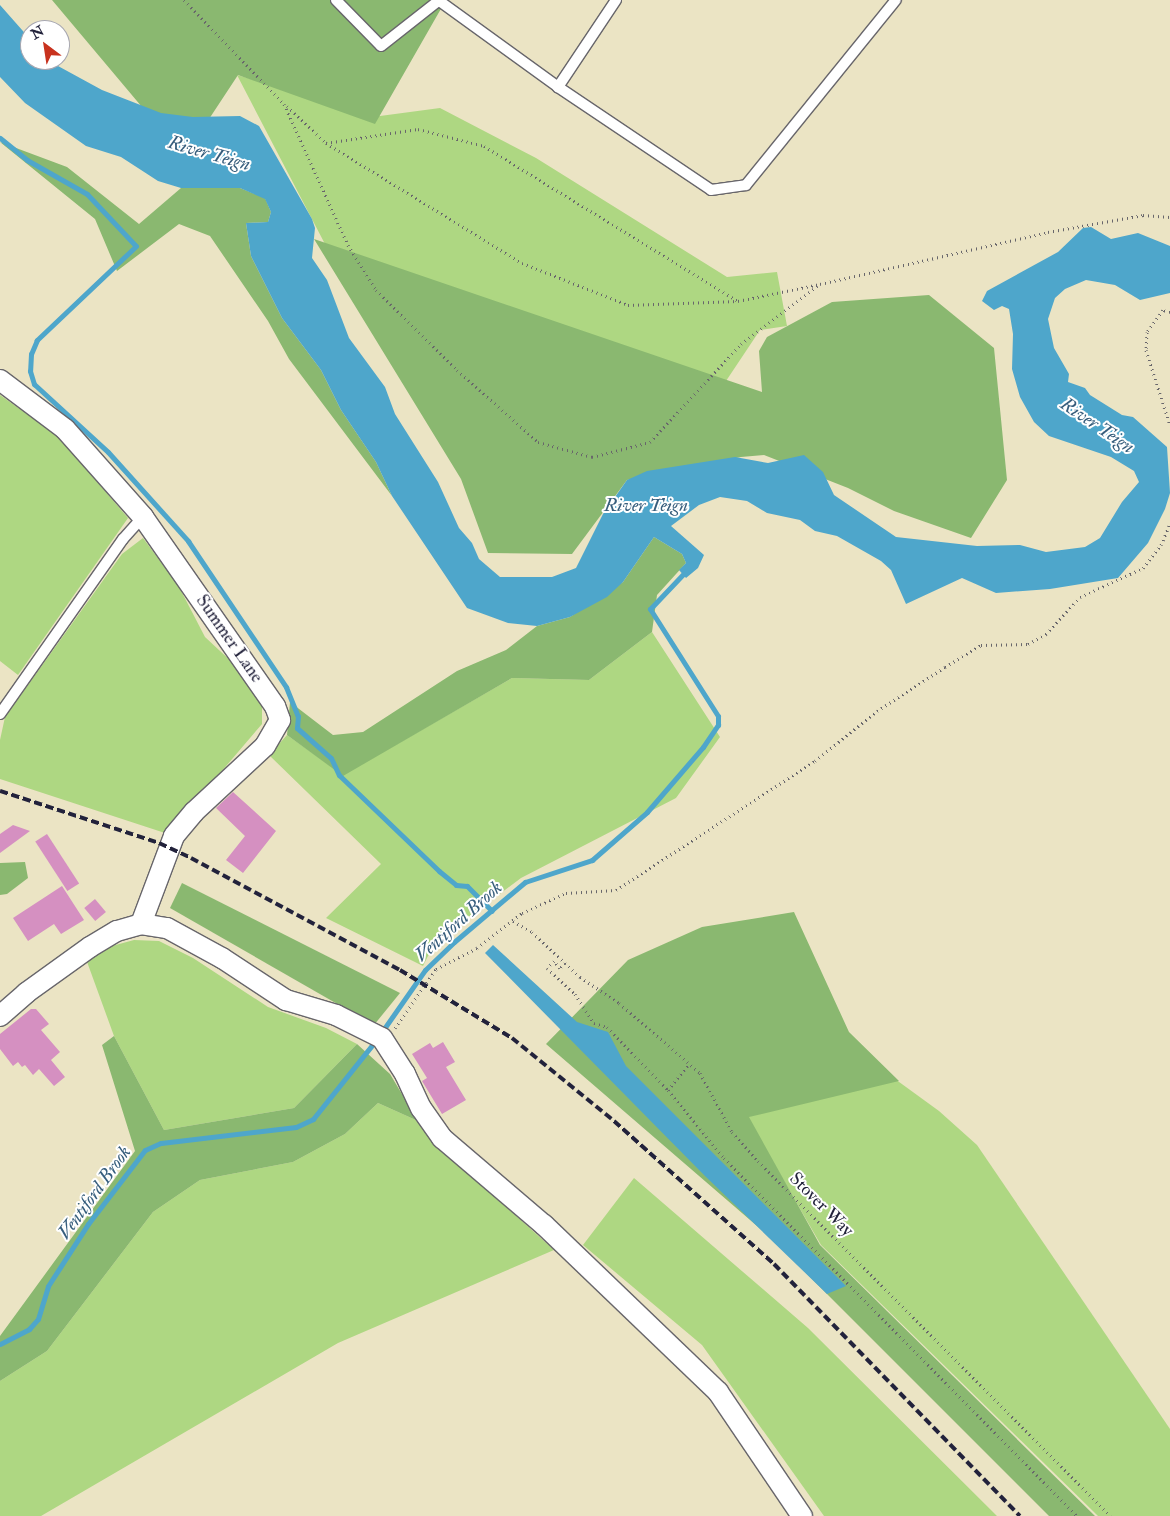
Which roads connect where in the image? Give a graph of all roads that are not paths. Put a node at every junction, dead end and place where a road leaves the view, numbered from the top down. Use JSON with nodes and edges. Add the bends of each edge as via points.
{"nodes":[{"id":1,"x":336,"y":0,"type":"edge"},
{"id":2,"x":616,"y":0,"type":"edge"},
{"id":3,"x":896,"y":0,"type":"edge"},
{"id":4,"x":438,"y":1,"type":"edge"},
{"id":5,"x":558,"y":87,"type":"junction"},
{"id":6,"x":0,"y":380,"type":"edge"},
{"id":7,"x":143,"y":518,"type":"junction"},
{"id":8,"x":0,"y":714,"type":"edge"},
{"id":9,"x":141,"y":924,"type":"junction"},
{"id":10,"x":0,"y":1016,"type":"edge"},
{"id":11,"x":802,"y":1516,"type":"edge"}],
"edges":[{"from":1,"to":4,"type":"lane","via":[[381,46]]},
{"from":2,"to":5,"type":"lane"},
{"from":3,"to":5,"type":"lane","via":[[746,185],[711,190]]},
{"from":4,"to":5,"type":"lane"},
{"from":6,"to":7,"type":"street","name":"Summer Lane","via":[[64,429]]},
{"from":7,"to":8,"type":"lane","via":[[123,539]]},
{"from":7,"to":9,"type":"street","name":"Summer Lane","via":[[275,706],[280,720],[265,746],[194,812],[174,836]]},
{"from":9,"to":10,"type":"street","via":[[117,931],[90,947]]},
{"from":9,"to":11,"type":"street","via":[[167,928],[222,958],[286,1000],[336,1015],[378,1036],[442,1138],[544,1225],[718,1392]]}]}
